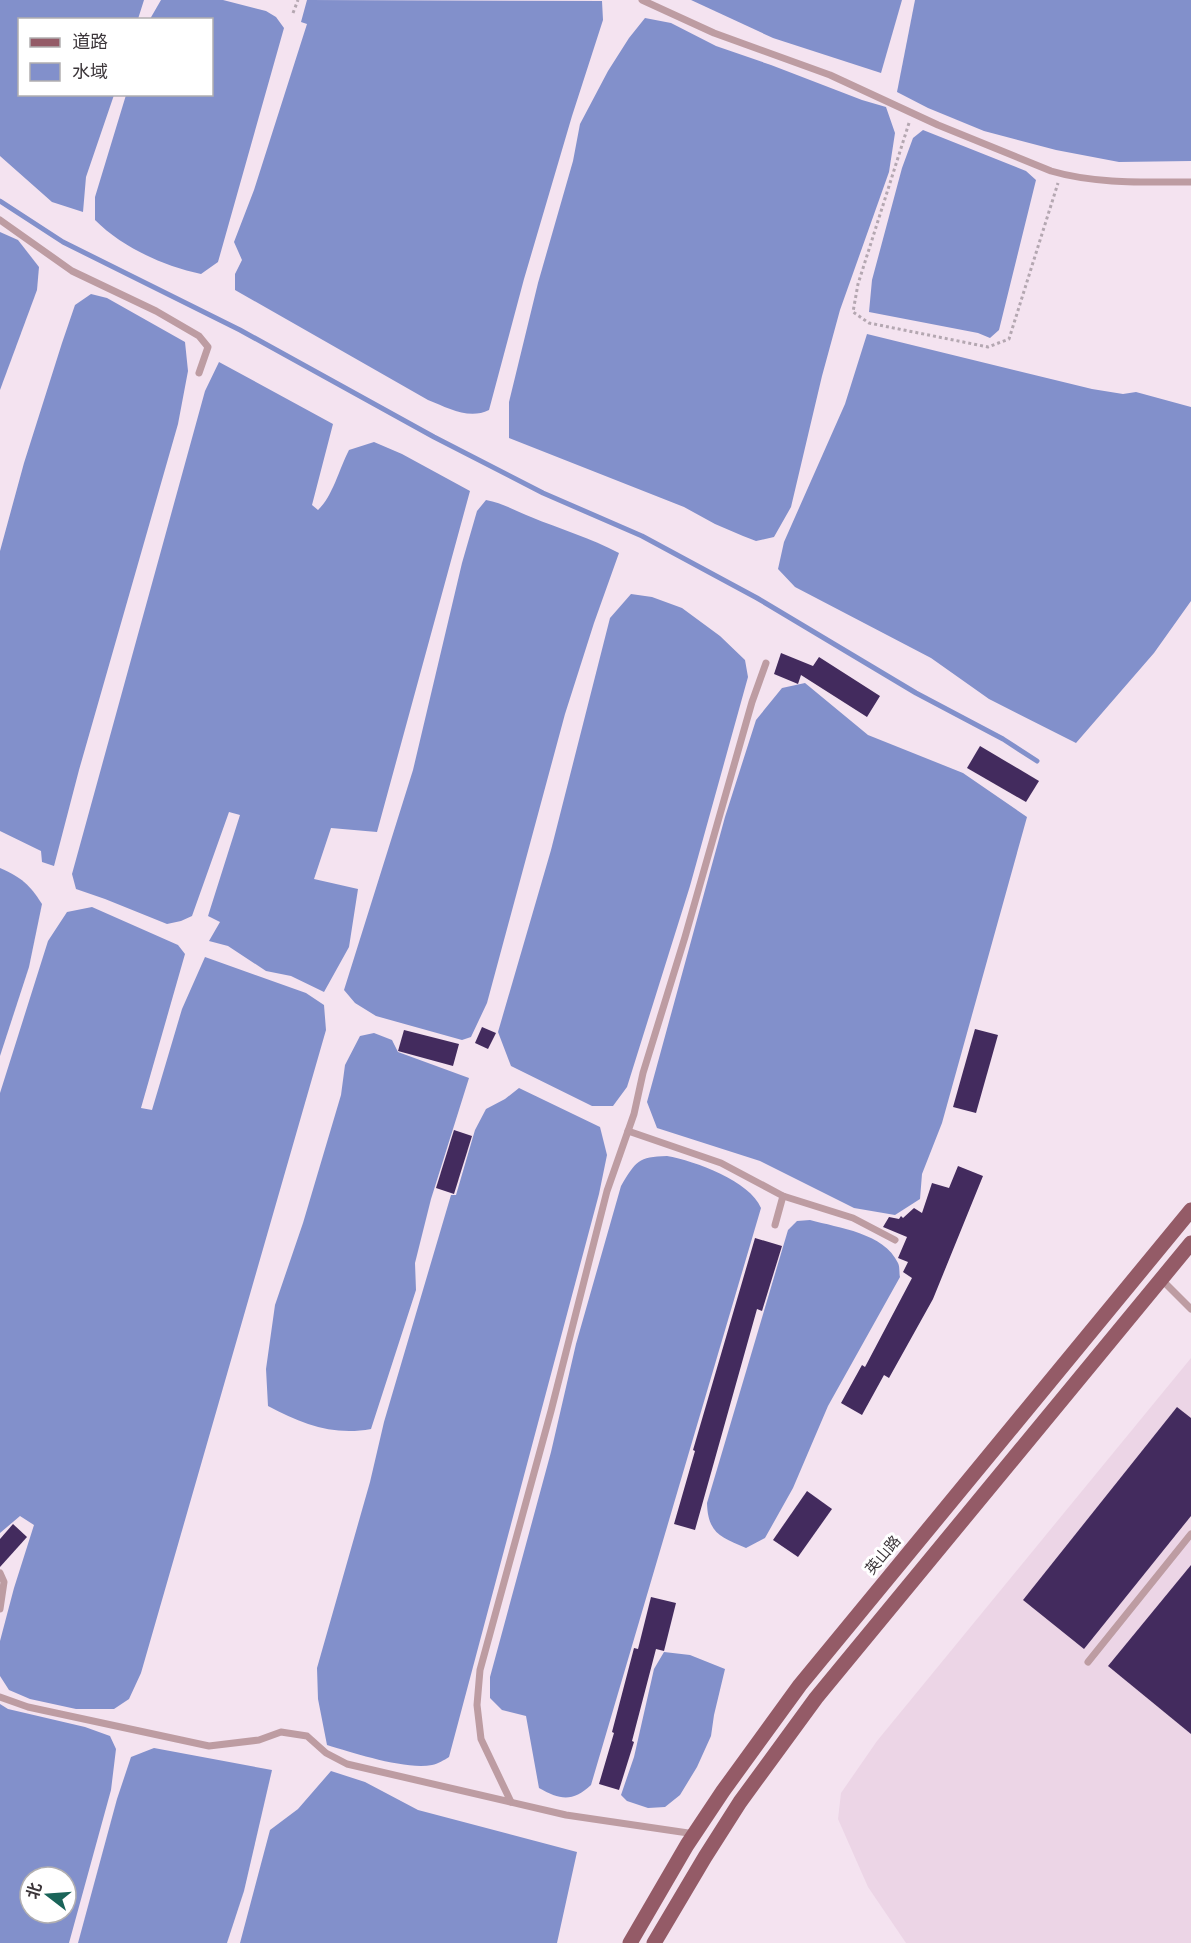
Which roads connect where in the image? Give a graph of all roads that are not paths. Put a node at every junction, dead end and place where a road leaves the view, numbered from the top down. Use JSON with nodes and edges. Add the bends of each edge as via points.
{"nodes":[{"id":1,"x":642,"y":0,"type":"edge"},
{"id":2,"x":1191,"y":182,"type":"edge"},
{"id":3,"x":0,"y":220,"type":"edge"},
{"id":4,"x":199,"y":373,"type":"dead end"},
{"id":5,"x":766,"y":663,"type":"dead end"},
{"id":6,"x":628,"y":1131,"type":"junction"},
{"id":7,"x":783,"y":1196,"type":"junction"},
{"id":8,"x":1191,"y":1210,"type":"edge"},
{"id":9,"x":775,"y":1226,"type":"dead end"},
{"id":10,"x":895,"y":1239,"type":"dead end"},
{"id":11,"x":1191,"y":1243,"type":"edge"},
{"id":12,"x":1161,"y":1279,"type":"junction"},
{"id":13,"x":1191,"y":1309,"type":"edge"},
{"id":14,"x":1191,"y":1534,"type":"edge"},
{"id":15,"x":0,"y":1573,"type":"edge"},
{"id":16,"x":0,"y":1610,"type":"edge"},
{"id":17,"x":1088,"y":1662,"type":"dead end"},
{"id":18,"x":0,"y":1697,"type":"edge"},
{"id":19,"x":511,"y":1802,"type":"junction"},
{"id":20,"x":694,"y":1834,"type":"junction"},
{"id":21,"x":630,"y":1943,"type":"edge"},
{"id":22,"x":654,"y":1943,"type":"edge"}],
"edges":[{"from":1,"to":2,"type":"lane","via":[[714,33],[830,75],[995,150],[1061,174],[1090,179]]},
{"from":3,"to":4,"type":"lane","via":[[72,271],[199,336],[208,347]]},
{"from":5,"to":6,"type":"lane"},
{"from":6,"to":7,"type":"lane","via":[[721,1163]]},
{"from":6,"to":19,"type":"lane","via":[[607,1191],[480,1671],[477,1705],[481,1739]]},
{"from":7,"to":9,"type":"lane"},
{"from":7,"to":10,"type":"lane","via":[[853,1218]]},
{"from":8,"to":20,"type":"main road","name":"英山路","via":[[800,1685]]},
{"from":11,"to":12,"type":"main road"},
{"from":12,"to":13,"type":"lane"},
{"from":12,"to":22,"type":"main road","via":[[816,1698],[740,1802]]},
{"from":14,"to":17,"type":"lane"},
{"from":15,"to":16,"type":"lane","via":[[4,1582]]},
{"from":18,"to":19,"type":"lane","via":[[28,1707],[209,1746],[259,1740],[281,1732],[308,1736],[326,1753],[347,1764]]},
{"from":19,"to":20,"type":"lane","via":[[566,1815]]},
{"from":20,"to":21,"type":"main road","name":"英山路"}]}
